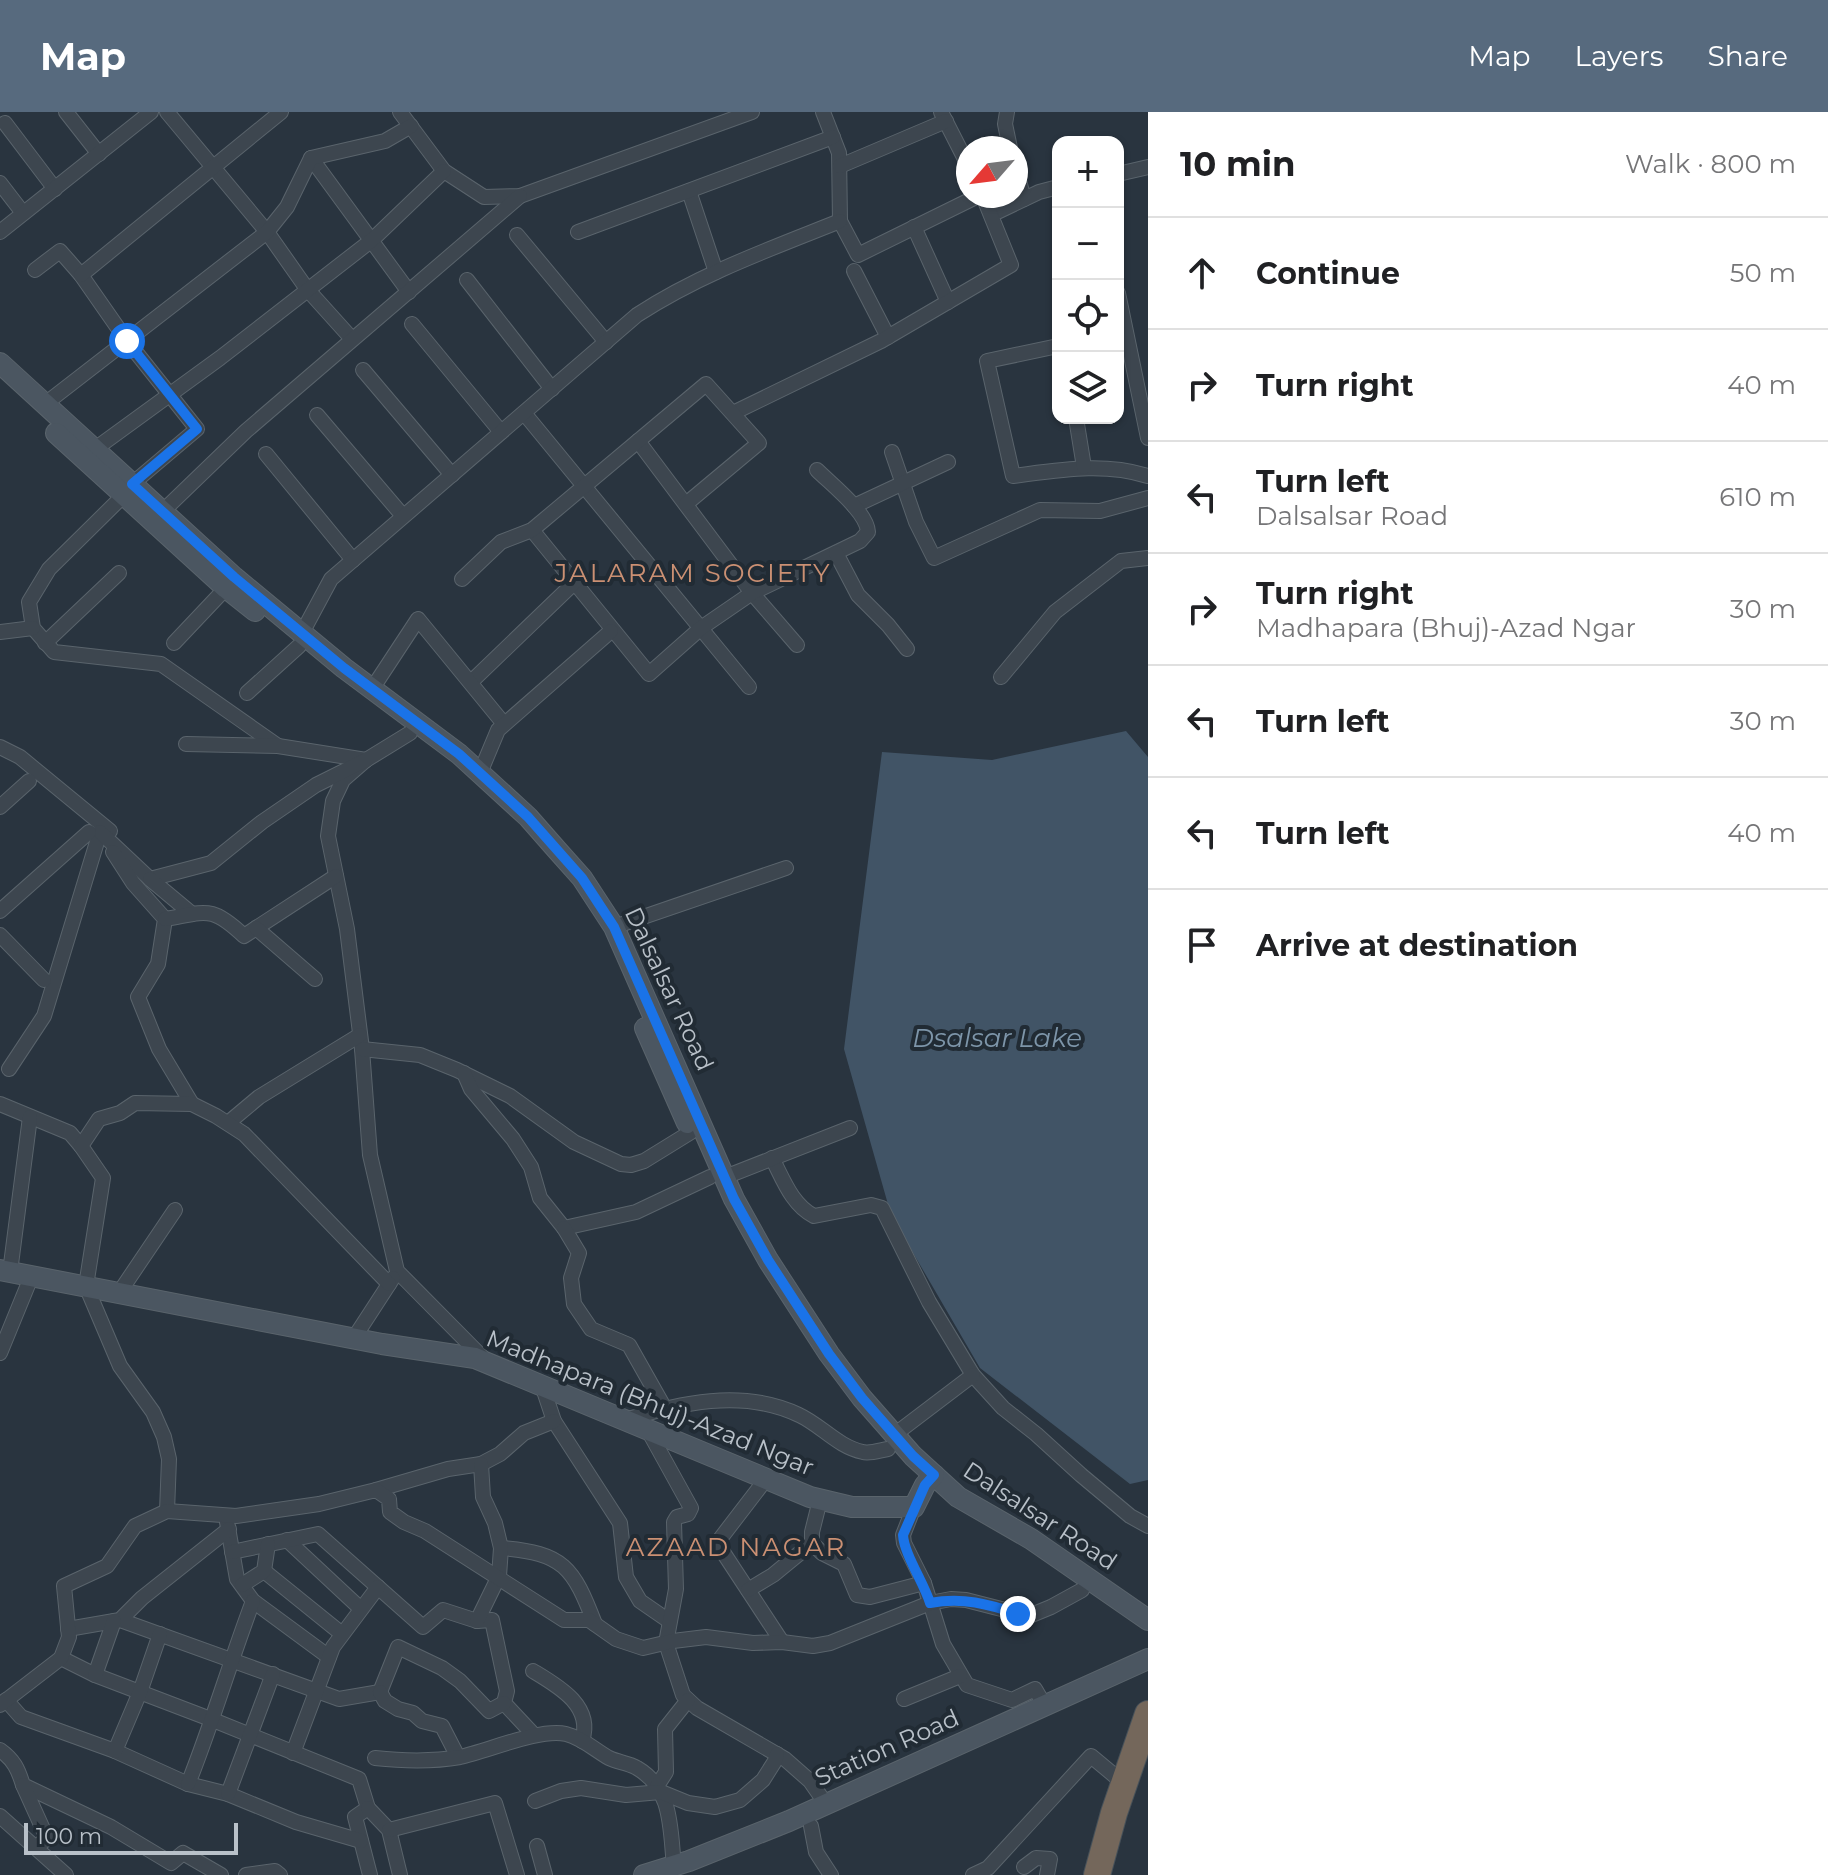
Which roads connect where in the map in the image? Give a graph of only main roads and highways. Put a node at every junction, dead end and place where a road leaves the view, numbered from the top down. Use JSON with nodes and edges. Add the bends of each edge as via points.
{"nodes":[{"id":1,"x":1148,"y":1714,"type":"edge"},
{"id":2,"x":1148,"y":1760,"type":"edge"},
{"id":3,"x":1097,"y":1875,"type":"edge"},
{"id":4,"x":1114,"y":1875,"type":"edge"}],
"edges":[{"from":1,"to":3,"type":"highway"},
{"from":2,"to":4,"type":"highway"}]}
